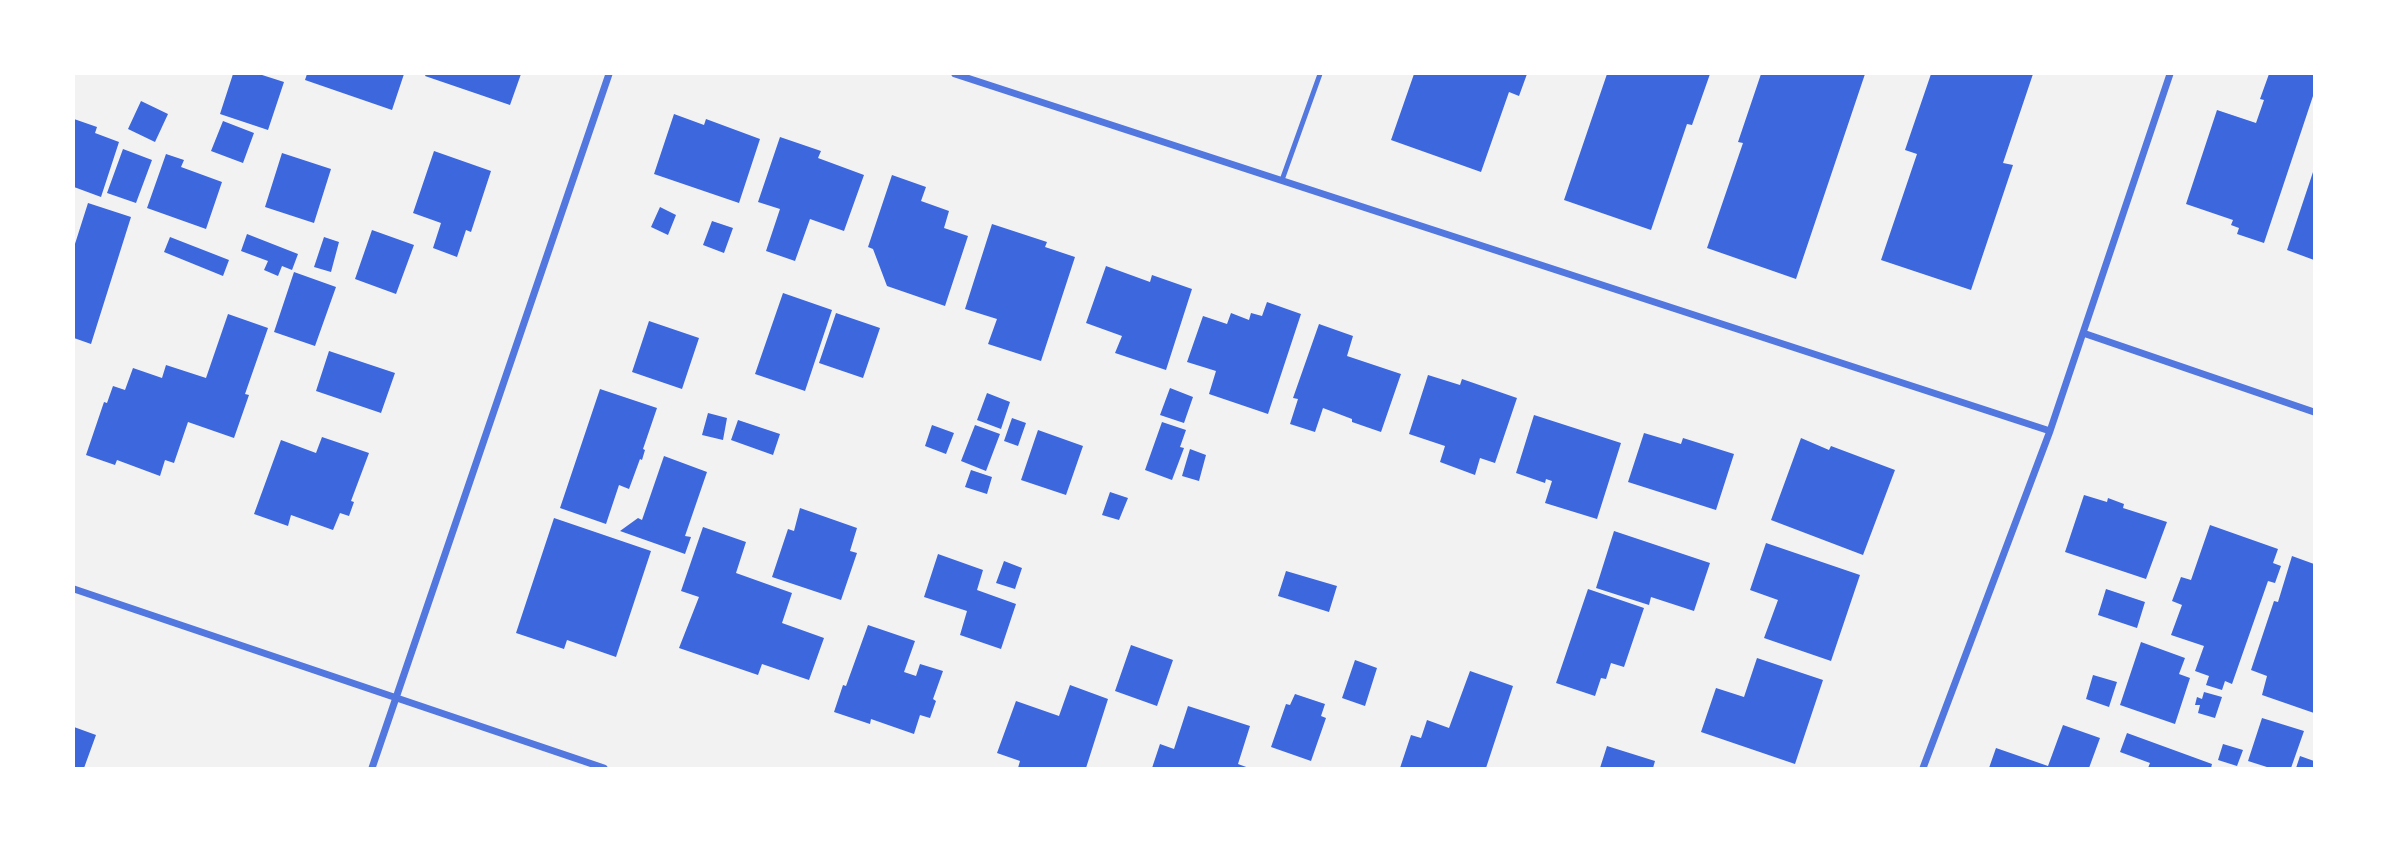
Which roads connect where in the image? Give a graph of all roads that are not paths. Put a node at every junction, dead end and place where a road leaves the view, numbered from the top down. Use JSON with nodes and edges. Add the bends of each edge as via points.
{"nodes":[{"id":1,"x":609,"y":74,"type":"edge"},
{"id":2,"x":955,"y":74,"type":"edge"},
{"id":3,"x":1321,"y":74,"type":"edge"},
{"id":4,"x":2170,"y":74,"type":"edge"},
{"id":5,"x":1282,"y":180,"type":"junction"},
{"id":6,"x":2083,"y":333,"type":"junction"},
{"id":7,"x":2315,"y":412,"type":"edge"},
{"id":8,"x":2050,"y":431,"type":"junction"},
{"id":9,"x":74,"y":589,"type":"edge"},
{"id":10,"x":396,"y":698,"type":"junction"},
{"id":11,"x":372,"y":768,"type":"edge"},
{"id":12,"x":604,"y":768,"type":"edge"},
{"id":13,"x":1923,"y":768,"type":"edge"}],
"edges":[{"from":1,"to":10,"type":"street"},
{"from":2,"to":5,"type":"street"},
{"from":3,"to":5,"type":"lane"},
{"from":4,"to":6,"type":"street"},
{"from":5,"to":8,"type":"street"},
{"from":6,"to":7,"type":"street"},
{"from":6,"to":8,"type":"street"},
{"from":8,"to":13,"type":"street"},
{"from":9,"to":10,"type":"street"},
{"from":10,"to":11,"type":"street"},
{"from":10,"to":12,"type":"street"}]}
